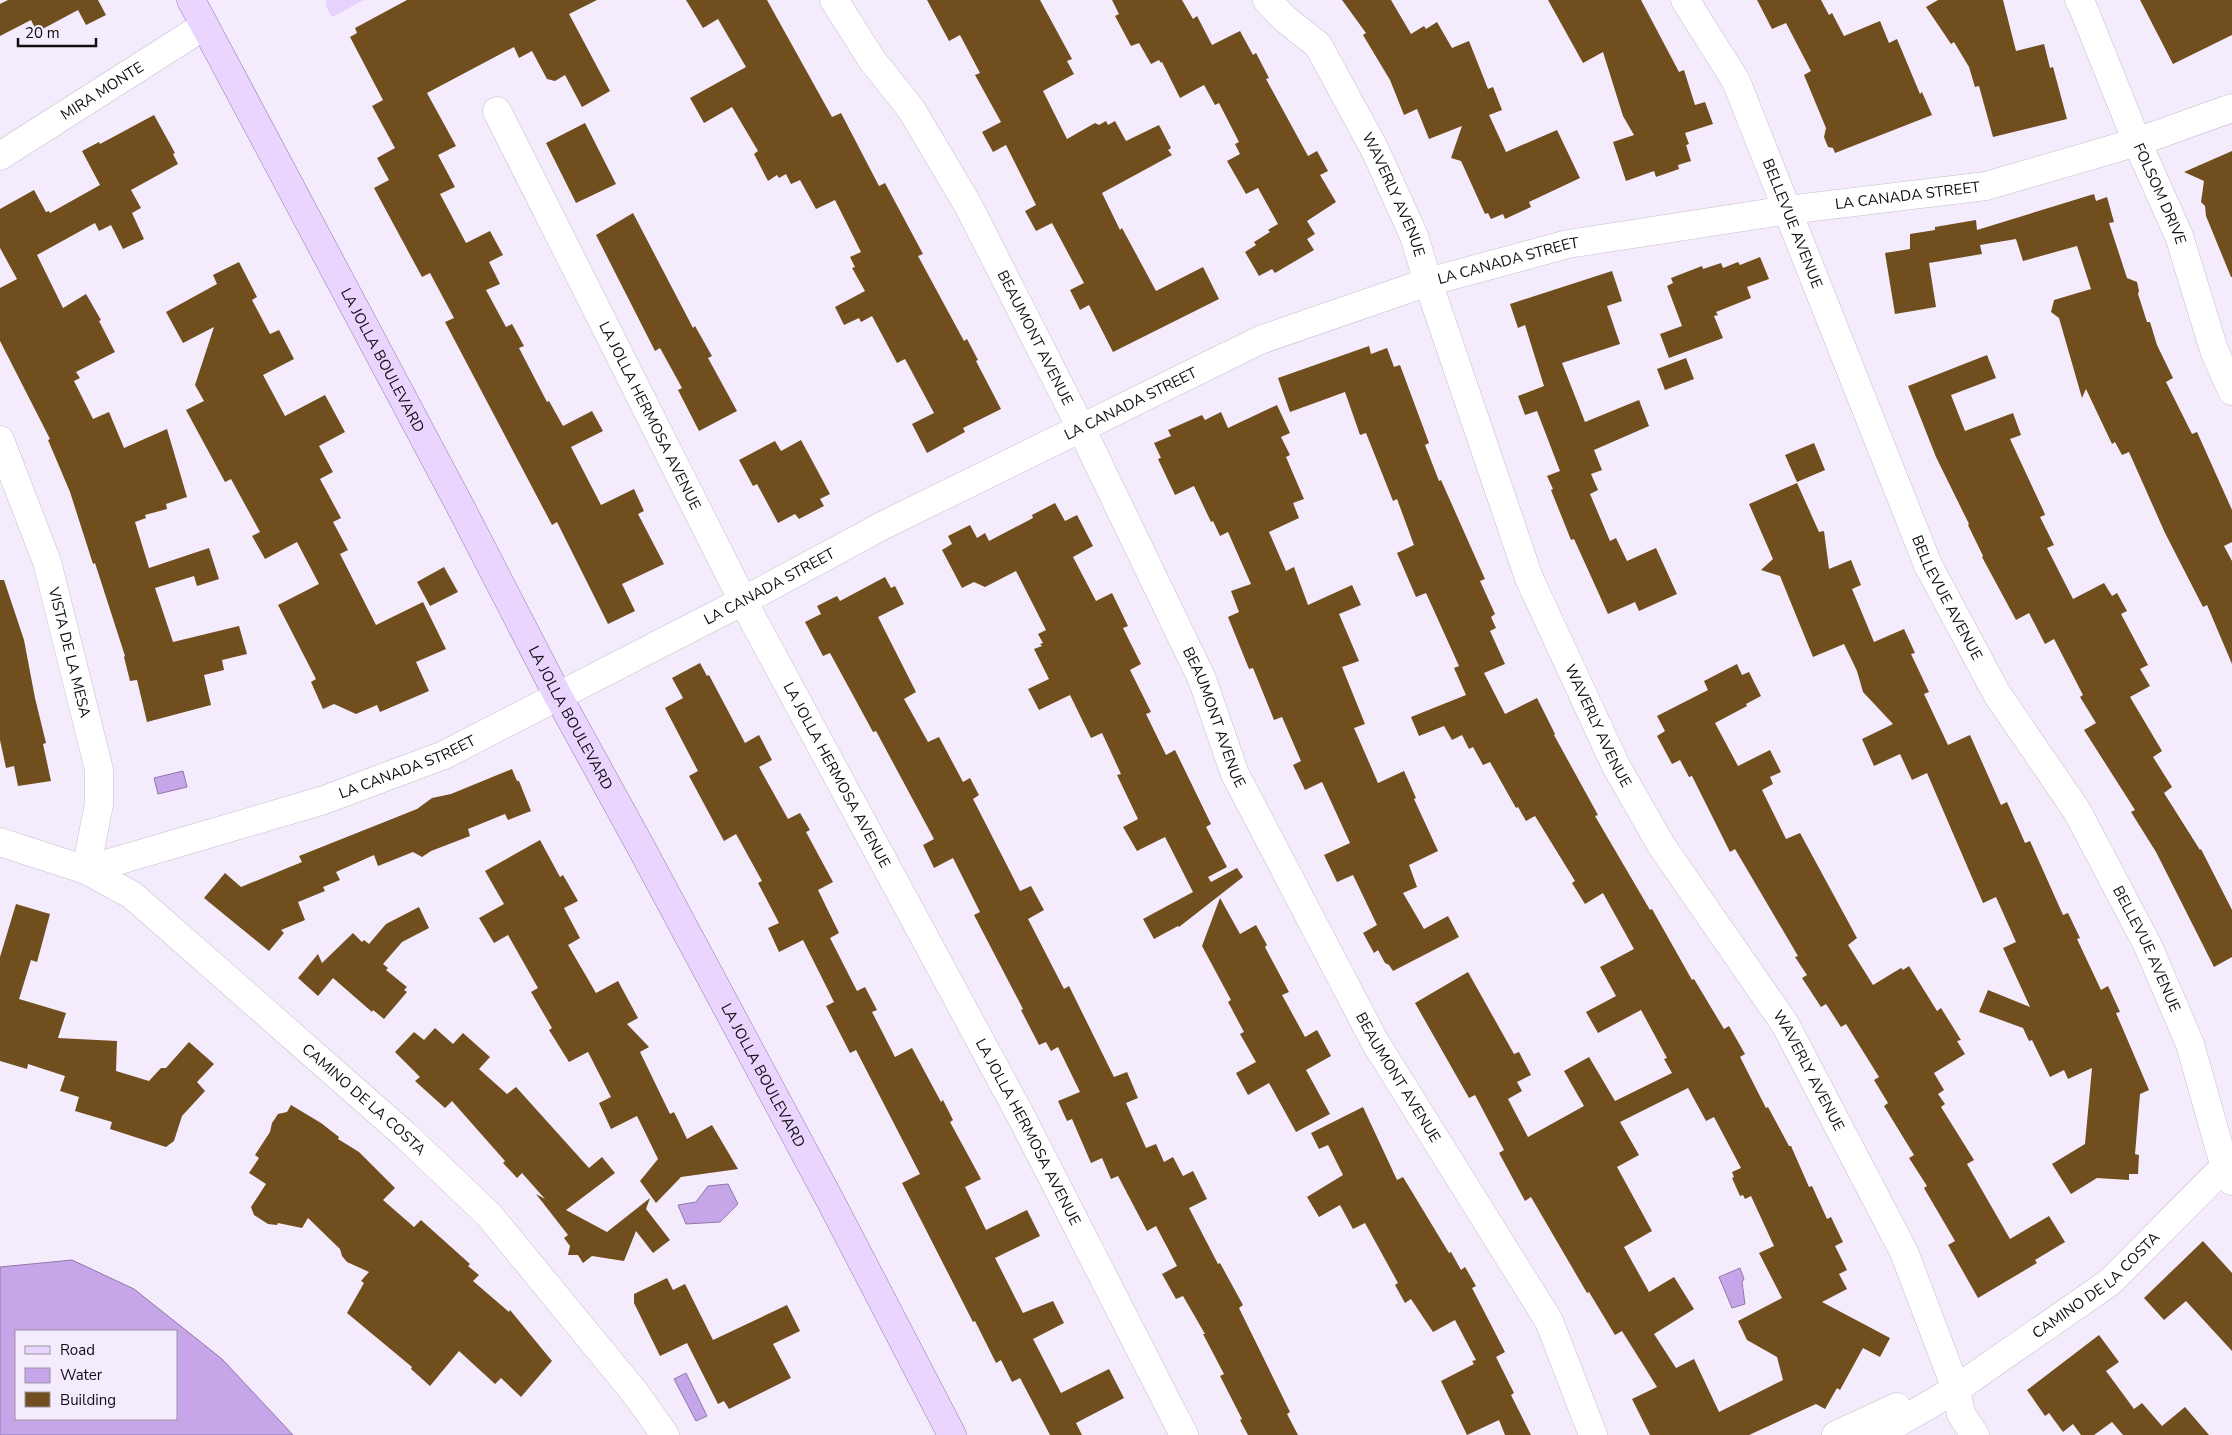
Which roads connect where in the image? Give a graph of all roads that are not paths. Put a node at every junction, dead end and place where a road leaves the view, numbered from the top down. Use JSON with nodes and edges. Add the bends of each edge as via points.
{"nodes":[{"id":1,"x":192,"y":0,"type":"edge"},
{"id":2,"x":834,"y":0,"type":"edge"},
{"id":3,"x":1267,"y":0,"type":"edge"},
{"id":4,"x":1685,"y":0,"type":"edge"},
{"id":5,"x":2079,"y":0,"type":"edge"},
{"id":6,"x":204,"y":26,"type":"junction"},
{"id":7,"x":2232,"y":108,"type":"edge"},
{"id":8,"x":497,"y":111,"type":"dead end"},
{"id":9,"x":2137,"y":142,"type":"junction"},
{"id":10,"x":0,"y":156,"type":"edge"},
{"id":11,"x":1788,"y":210,"type":"junction"},
{"id":12,"x":1428,"y":282,"type":"junction"},
{"id":13,"x":2232,"y":391,"type":"edge"},
{"id":14,"x":1081,"y":428,"type":"junction"},
{"id":15,"x":0,"y":440,"type":"edge"},
{"id":16,"x":743,"y":601,"type":"junction"},
{"id":17,"x":558,"y":696,"type":"junction"},
{"id":18,"x":0,"y":842,"type":"edge"},
{"id":19,"x":86,"y":870,"type":"junction"},
{"id":20,"x":2230,"y":1169,"type":"edge"},
{"id":21,"x":1956,"y":1390,"type":"junction"},
{"id":22,"x":665,"y":1435,"type":"edge"},
{"id":23,"x":952,"y":1435,"type":"edge"},
{"id":24,"x":1184,"y":1435,"type":"edge"},
{"id":25,"x":1593,"y":1435,"type":"edge"},
{"id":26,"x":1836,"y":1435,"type":"edge"},
{"id":27,"x":1877,"y":1435,"type":"edge"},
{"id":28,"x":1975,"y":1435,"type":"edge"}],
"edges":[{"from":1,"to":6,"type":"main road","name":"LA JOLLA BOULEVARD"},
{"from":2,"to":14,"type":"street","name":"BEAUMONT AVENUE","via":[[872,60],[911,109],[968,205]]},
{"from":3,"to":12,"type":"street","name":"WAVERLY AVENUE","via":[[1318,45],[1375,150],[1414,236]]},
{"from":4,"to":11,"type":"street","name":"BELLEVUE AVENUE","via":[[1736,81]]},
{"from":5,"to":9,"type":"street","name":"FOLSOM DRIVE"},
{"from":6,"to":10,"type":"street","name":"MIRA MONTE"},
{"from":6,"to":17,"type":"main road","name":"LA JOLLA BOULEVARD"},
{"from":7,"to":9,"type":"street","name":"LA CANADA STREET"},
{"from":8,"to":16,"type":"street","name":"LA JOLLA HERMOSA AVENUE"},
{"from":9,"to":11,"type":"street","name":"LA CANADA STREET","via":[[1986,186]]},
{"from":9,"to":13,"type":"street","name":"FOLSOM DRIVE","via":[[2179,236],[2214,350]]},
{"from":11,"to":12,"type":"street","name":"LA CANADA STREET","via":[[1568,244]]},
{"from":11,"to":20,"type":"street","name":"BELLEVUE AVENUE","via":[[1928,565],[1997,694],[2077,811],[2148,946],[2190,1044]]},
{"from":12,"to":14,"type":"street","name":"LA CANADA STREET","via":[[1260,340]]},
{"from":12,"to":21,"type":"street","name":"WAVERLY AVENUE","via":[[1529,578],[1615,764],[1661,846],[1785,1024],[1904,1252]]},
{"from":14,"to":16,"type":"street","name":"LA CANADA STREET","via":[[882,526]]},
{"from":14,"to":25,"type":"street","name":"BEAUMONT AVENUE","via":[[1202,679],[1235,774],[1375,1042],[1549,1321]]},
{"from":15,"to":19,"type":"street","name":"VISTA DE LA MESA","via":[[47,562],[99,770],[99,804]]},
{"from":16,"to":17,"type":"street","name":"LA CANADA STREET"},
{"from":16,"to":24,"type":"street","name":"LA JOLLA HERMOSA AVENUE","via":[[1023,1120]]},
{"from":17,"to":19,"type":"street","name":"LA CANADA STREET","via":[[444,755],[324,800]]},
{"from":17,"to":23,"type":"main road","name":"LA JOLLA BOULEVARD","via":[[822,1185]]},
{"from":18,"to":19,"type":"street","name":"CAMINO DE LA COSTA"},
{"from":19,"to":22,"type":"street","name":"CAMINO DE LA COSTA","via":[[132,895],[404,1134],[489,1215],[636,1394]]},
{"from":20,"to":21,"type":"street","name":"CAMINO DE LA COSTA","via":[[2110,1282]]},
{"from":21,"to":26,"type":"street","name":"CAMINO DE LA COSTA","via":[[1888,1410]]},
{"from":21,"to":27,"type":"street","name":"CAMINO DE LA COSTA"},
{"from":21,"to":28,"type":"street","name":"WAVERLY AVENUE","via":[[1961,1414]]}]}
